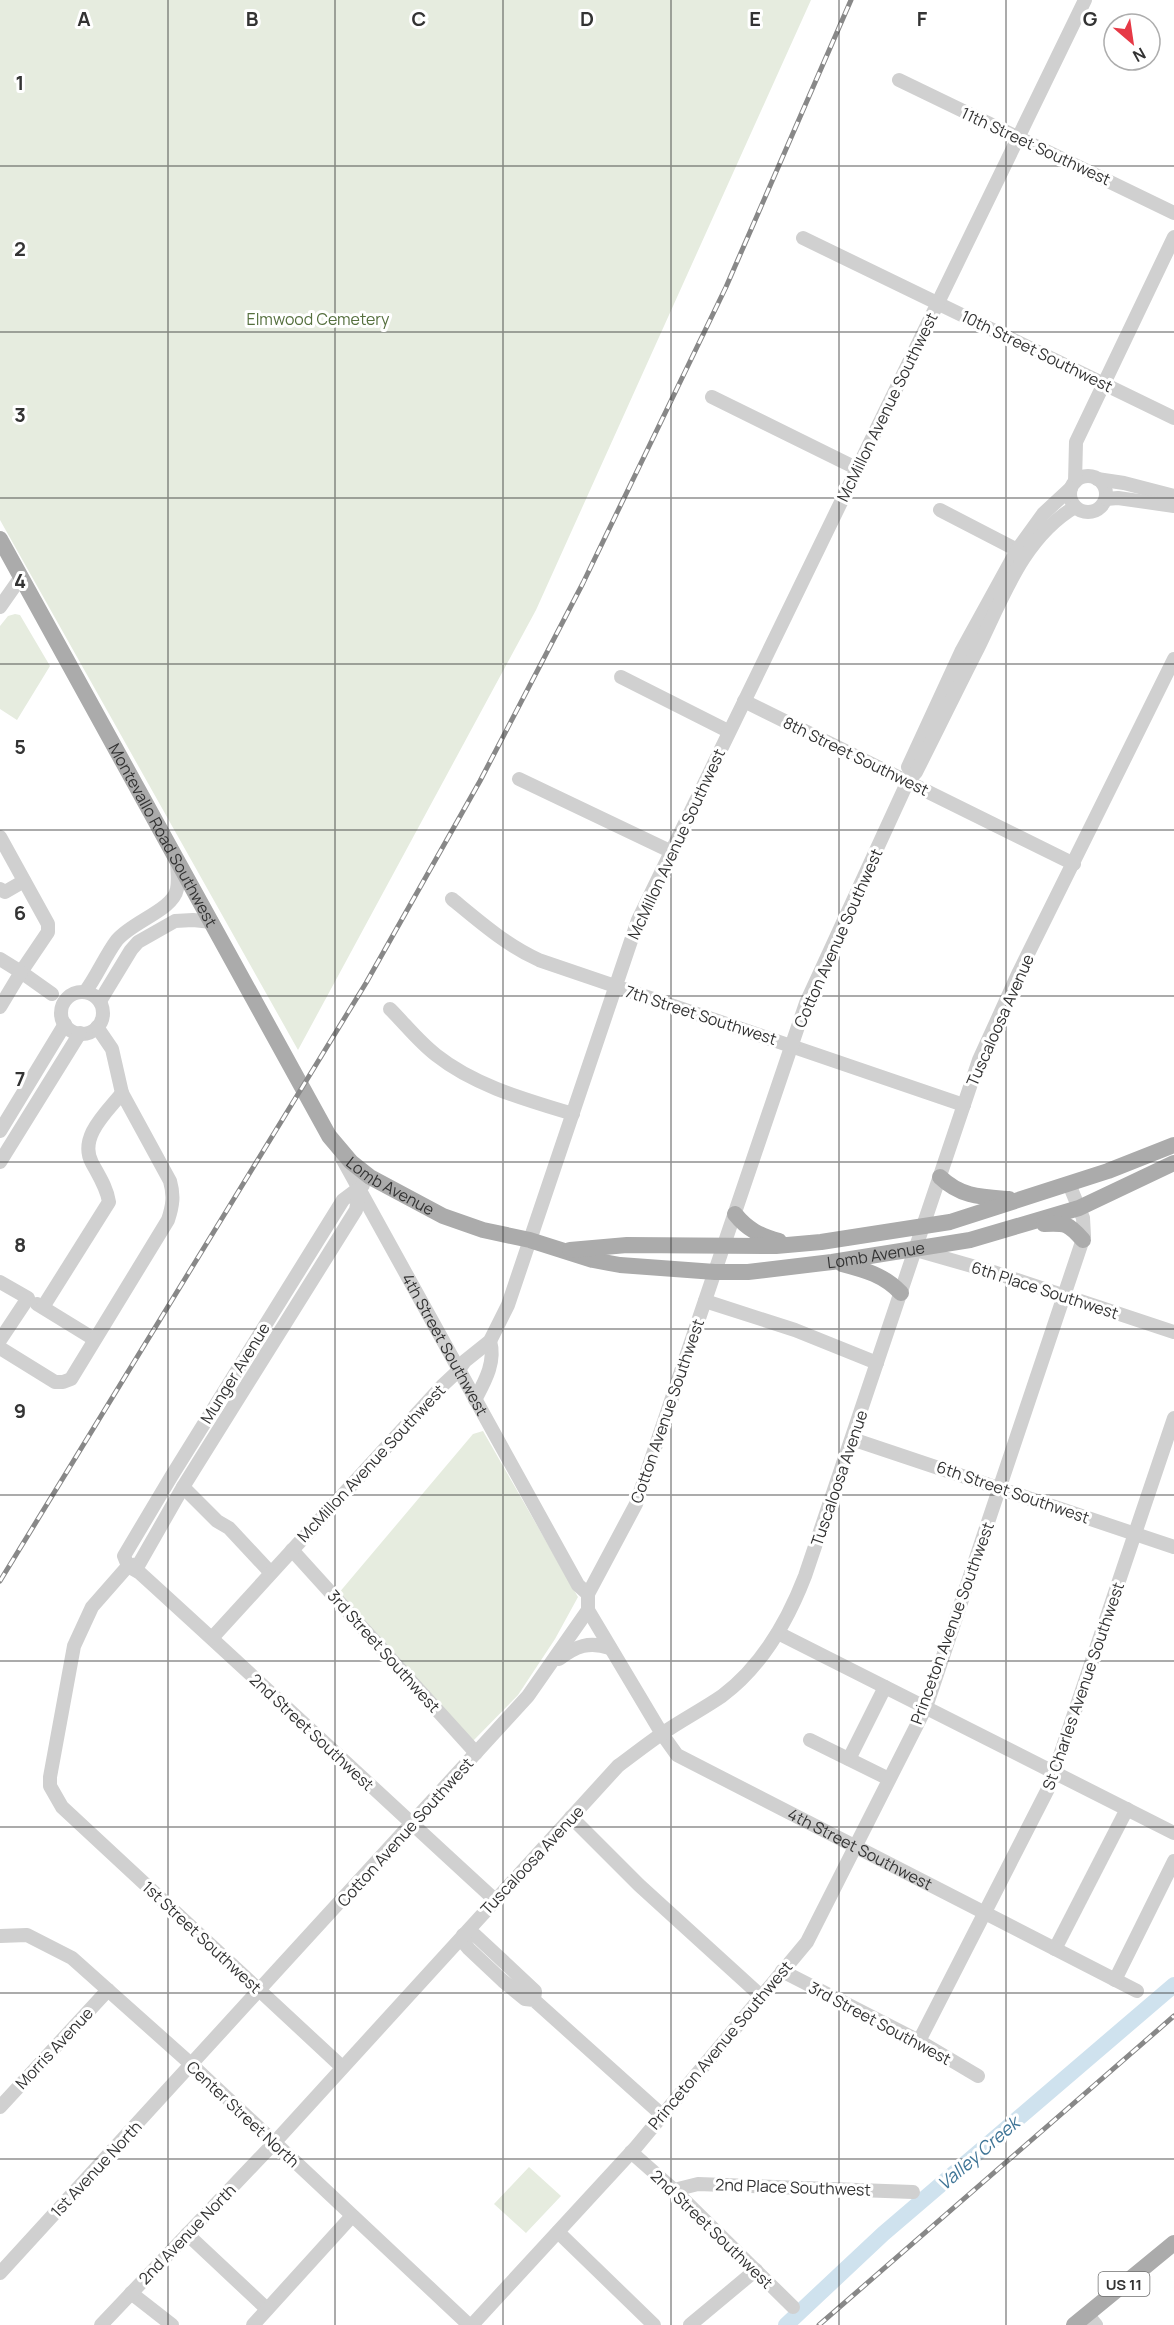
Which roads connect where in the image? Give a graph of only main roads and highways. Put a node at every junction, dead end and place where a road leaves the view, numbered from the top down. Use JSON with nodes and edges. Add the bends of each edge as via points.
{"nodes":[{"id":1,"x":0,"y":539,"type":"edge"},
{"id":2,"x":329,"y":1136,"type":"joint"},
{"id":3,"x":1174,"y":1145,"type":"edge"},
{"id":4,"x":1174,"y":1163,"type":"edge"},
{"id":5,"x":1174,"y":1174,"type":"edge"},
{"id":6,"x":940,"y":1177,"type":"road end"},
{"id":7,"x":1114,"y":1192,"type":"junction"},
{"id":8,"x":1019,"y":1200,"type":"junction"},
{"id":9,"x":735,"y":1214,"type":"road end"},
{"id":10,"x":1013,"y":1228,"type":"junction"},
{"id":11,"x":1083,"y":1240,"type":"road end"},
{"id":12,"x":794,"y":1244,"type":"junction"},
{"id":13,"x":566,"y":1250,"type":"junction"},
{"id":14,"x":832,"y":1262,"type":"junction"},
{"id":15,"x":901,"y":1293,"type":"road end"},
{"id":16,"x":1174,"y":2242,"type":"edge"},
{"id":17,"x":1092,"y":2319,"type":"edge"},
{"id":18,"x":1074,"y":2325,"type":"edge"}],
"edges":[{"from":1,"to":2,"type":"main road","name":"Montevallo Road Southwest"},
{"from":2,"to":13,"type":"main road","name":"Lomb Avenue","via":[[365,1182],[483,1230]]},
{"from":3,"to":8,"type":"main road","name":"Lomb Avenue"},
{"from":4,"to":7,"type":"main road","name":"Lomb Avenue"},
{"from":5,"to":7,"type":"main road"},
{"from":6,"to":8,"type":"main road","via":[[965,1194]]},
{"from":7,"to":10,"type":"main road","name":"Lomb Avenue","via":[[1079,1208]]},
{"from":8,"to":12,"type":"main road","name":"Lomb Avenue","via":[[950,1222]]},
{"from":9,"to":12,"type":"main road","via":[[744,1225],[764,1237]]},
{"from":10,"to":11,"type":"main road","via":[[1066,1224]]},
{"from":10,"to":14,"type":"main road","name":"Lomb Avenue","via":[[970,1240]]},
{"from":12,"to":13,"type":"main road","name":"Lomb Avenue","via":[[627,1245]]},
{"from":13,"to":14,"type":"main road","name":"Lomb Avenue","via":[[620,1265],[715,1272]]},
{"from":14,"to":15,"type":"main road","via":[[877,1274]]},
{"from":16,"to":17,"type":"main road","number":"US 11"},
{"from":17,"to":18,"type":"main road","number":"US 11"}]}
